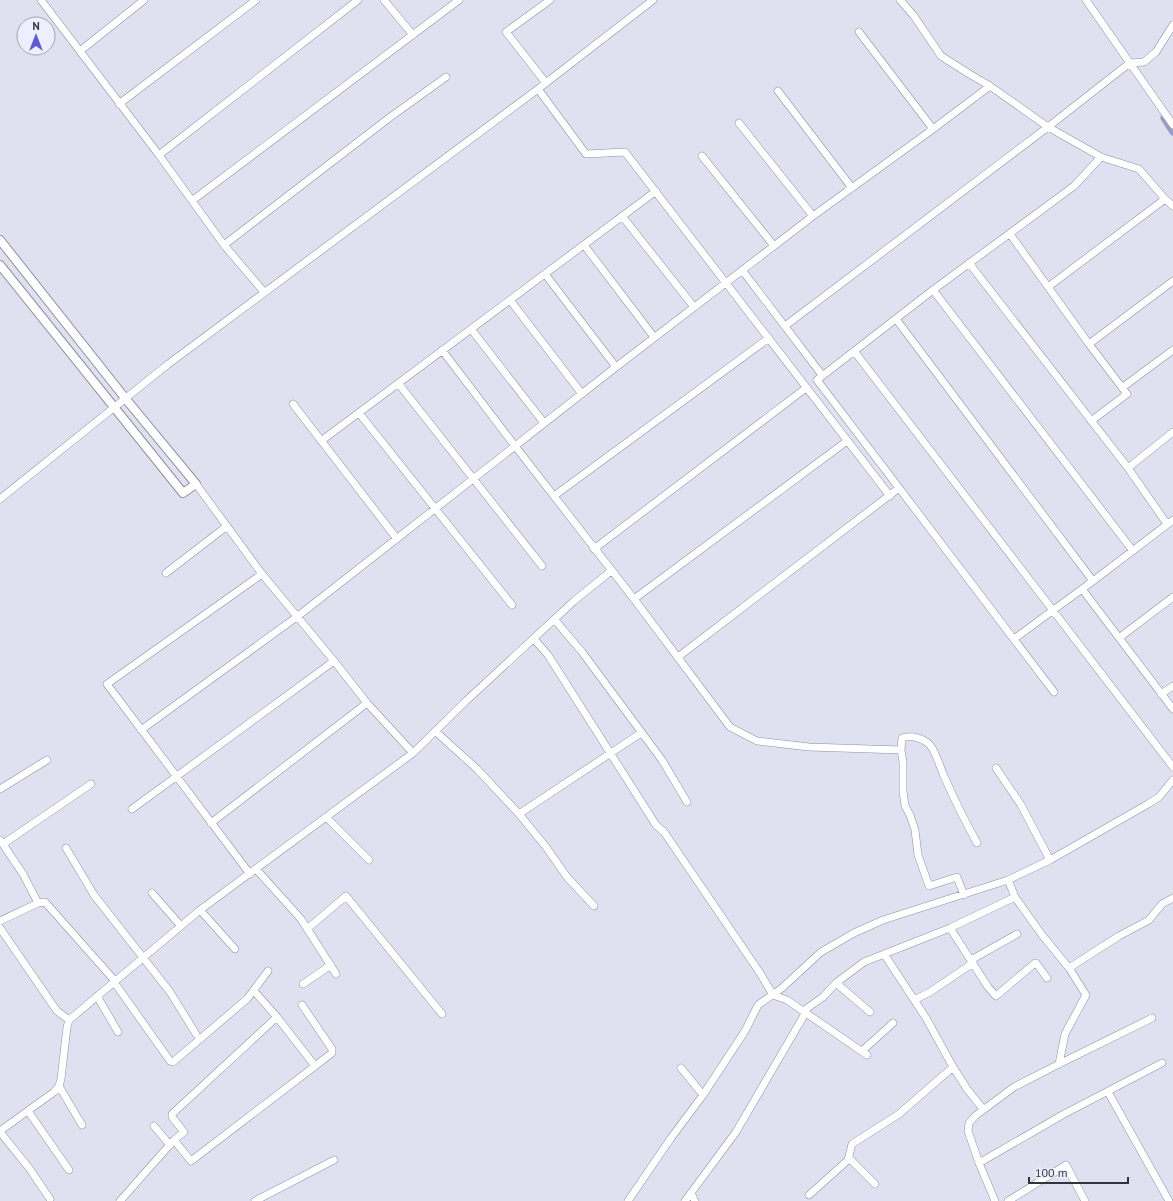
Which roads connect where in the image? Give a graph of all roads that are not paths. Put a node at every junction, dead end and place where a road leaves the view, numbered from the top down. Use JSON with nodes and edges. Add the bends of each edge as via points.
{"nodes":[{"id":1,"x":144,"y":0,"type":"edge"},
{"id":2,"x":256,"y":0,"type":"edge"},
{"id":3,"x":358,"y":0,"type":"edge"},
{"id":4,"x":384,"y":0,"type":"edge"},
{"id":5,"x":459,"y":0,"type":"edge"},
{"id":6,"x":550,"y":0,"type":"edge"},
{"id":7,"x":653,"y":0,"type":"edge"},
{"id":8,"x":900,"y":0,"type":"edge"},
{"id":9,"x":1086,"y":0,"type":"edge"},
{"id":10,"x":43,"y":1,"type":"edge"},
{"id":11,"x":1173,"y":25,"type":"edge"},
{"id":12,"x":859,"y":32,"type":"dead end"},
{"id":13,"x":413,"y":35,"type":"junction"},
{"id":14,"x":80,"y":50,"type":"junction"},
{"id":15,"x":1130,"y":63,"type":"junction"},
{"id":16,"x":446,"y":77,"type":"dead end"},
{"id":17,"x":546,"y":84,"type":"junction"},
{"id":18,"x":990,"y":86,"type":"junction"},
{"id":19,"x":538,"y":89,"type":"junction"},
{"id":20,"x":778,"y":91,"type":"dead end"},
{"id":21,"x":119,"y":104,"type":"junction"},
{"id":22,"x":739,"y":123,"type":"dead end"},
{"id":23,"x":1173,"y":125,"type":"edge"},
{"id":24,"x":1048,"y":127,"type":"junction"},
{"id":25,"x":933,"y":129,"type":"junction"},
{"id":26,"x":159,"y":155,"type":"junction"},
{"id":27,"x":702,"y":156,"type":"dead end"},
{"id":28,"x":1101,"y":157,"type":"junction"},
{"id":29,"x":852,"y":188,"type":"junction"},
{"id":30,"x":656,"y":191,"type":"junction"},
{"id":31,"x":1165,"y":199,"type":"junction"},
{"id":32,"x":193,"y":200,"type":"junction"},
{"id":33,"x":1173,"y":206,"type":"edge"},
{"id":34,"x":622,"y":216,"type":"junction"},
{"id":35,"x":813,"y":216,"type":"junction"},
{"id":36,"x":1010,"y":234,"type":"junction"},
{"id":37,"x":0,"y":240,"type":"edge"},
{"id":38,"x":224,"y":245,"type":"junction"},
{"id":39,"x":584,"y":245,"type":"junction"},
{"id":40,"x":774,"y":246,"type":"junction"},
{"id":41,"x":970,"y":263,"type":"junction"},
{"id":42,"x":0,"y":265,"type":"edge"},
{"id":43,"x":742,"y":270,"type":"junction"},
{"id":44,"x":545,"y":274,"type":"junction"},
{"id":45,"x":1173,"y":281,"type":"edge"},
{"id":46,"x":726,"y":282,"type":"junction"},
{"id":47,"x":1048,"y":287,"type":"junction"},
{"id":48,"x":933,"y":290,"type":"junction"},
{"id":49,"x":264,"y":292,"type":"junction"},
{"id":50,"x":510,"y":300,"type":"junction"},
{"id":51,"x":694,"y":307,"type":"junction"},
{"id":52,"x":896,"y":319,"type":"junction"},
{"id":53,"x":785,"y":326,"type":"junction"},
{"id":54,"x":471,"y":329,"type":"junction"},
{"id":55,"x":654,"y":337,"type":"junction"},
{"id":56,"x":768,"y":338,"type":"junction"},
{"id":57,"x":1089,"y":344,"type":"junction"},
{"id":58,"x":442,"y":350,"type":"junction"},
{"id":59,"x":1173,"y":350,"type":"edge"},
{"id":60,"x":854,"y":351,"type":"junction"},
{"id":61,"x":616,"y":367,"type":"junction"},
{"id":62,"x":822,"y":375,"type":"junction"},
{"id":63,"x":398,"y":383,"type":"junction"},
{"id":64,"x":1123,"y":387,"type":"junction"},
{"id":65,"x":806,"y":388,"type":"junction"},
{"id":66,"x":582,"y":394,"type":"junction"},
{"id":67,"x":125,"y":398,"type":"junction"},
{"id":68,"x":293,"y":404,"type":"dead end"},
{"id":69,"x":115,"y":408,"type":"junction"},
{"id":70,"x":359,"y":413,"type":"junction"},
{"id":71,"x":1091,"y":421,"type":"junction"},
{"id":72,"x":544,"y":424,"type":"junction"},
{"id":73,"x":1173,"y":432,"type":"edge"},
{"id":74,"x":321,"y":441,"type":"junction"},
{"id":75,"x":847,"y":441,"type":"junction"},
{"id":76,"x":515,"y":446,"type":"junction"},
{"id":77,"x":1128,"y":468,"type":"junction"},
{"id":78,"x":474,"y":478,"type":"junction"},
{"id":79,"x":196,"y":484,"type":"junction"},
{"id":80,"x":899,"y":488,"type":"junction"},
{"id":81,"x":554,"y":496,"type":"junction"},
{"id":82,"x":890,"y":496,"type":"junction"},
{"id":83,"x":0,"y":499,"type":"edge"},
{"id":84,"x":435,"y":509,"type":"junction"},
{"id":85,"x":1170,"y":522,"type":"edge"},
{"id":86,"x":227,"y":526,"type":"junction"},
{"id":87,"x":397,"y":539,"type":"junction"},
{"id":88,"x":594,"y":549,"type":"junction"},
{"id":89,"x":1133,"y":551,"type":"junction"},
{"id":90,"x":542,"y":566,"type":"dead end"},
{"id":91,"x":611,"y":571,"type":"junction"},
{"id":92,"x":166,"y":574,"type":"dead end"},
{"id":93,"x":262,"y":574,"type":"junction"},
{"id":94,"x":1093,"y":581,"type":"junction"},
{"id":95,"x":1082,"y":589,"type":"junction"},
{"id":96,"x":1173,"y":597,"type":"edge"},
{"id":97,"x":634,"y":599,"type":"junction"},
{"id":98,"x":512,"y":605,"type":"dead end"},
{"id":99,"x":1052,"y":610,"type":"junction"},
{"id":100,"x":298,"y":616,"type":"junction"},
{"id":101,"x":555,"y":620,"type":"junction"},
{"id":102,"x":1119,"y":638,"type":"junction"},
{"id":103,"x":534,"y":639,"type":"junction"},
{"id":104,"x":1014,"y":639,"type":"junction"},
{"id":105,"x":678,"y":657,"type":"junction"},
{"id":106,"x":334,"y":661,"type":"junction"},
{"id":107,"x":1173,"y":686,"type":"edge"},
{"id":108,"x":1054,"y":692,"type":"dead end"},
{"id":109,"x":1162,"y":694,"type":"junction"},
{"id":110,"x":367,"y":704,"type":"junction"},
{"id":111,"x":1173,"y":709,"type":"edge"},
{"id":112,"x":141,"y":730,"type":"junction"},
{"id":113,"x":435,"y":730,"type":"junction"},
{"id":114,"x":641,"y":733,"type":"junction"},
{"id":115,"x":901,"y":750,"type":"junction"},
{"id":116,"x":413,"y":753,"type":"junction"},
{"id":117,"x":610,"y":754,"type":"junction"},
{"id":118,"x":47,"y":760,"type":"dead end"},
{"id":119,"x":1173,"y":767,"type":"edge"},
{"id":120,"x":996,"y":768,"type":"dead end"},
{"id":121,"x":176,"y":776,"type":"junction"},
{"id":122,"x":1173,"y":780,"type":"edge"},
{"id":123,"x":91,"y":784,"type":"dead end"},
{"id":124,"x":0,"y":789,"type":"edge"},
{"id":125,"x":687,"y":802,"type":"dead end"},
{"id":126,"x":132,"y":809,"type":"dead end"},
{"id":127,"x":519,"y":814,"type":"junction"},
{"id":128,"x":326,"y":817,"type":"junction"},
{"id":129,"x":211,"y":823,"type":"junction"},
{"id":130,"x":2,"y":842,"type":"edge"},
{"id":131,"x":976,"y":843,"type":"dead end"},
{"id":132,"x":66,"y":848,"type":"dead end"},
{"id":133,"x":369,"y":860,"type":"dead end"},
{"id":134,"x":1050,"y":860,"type":"junction"},
{"id":135,"x":256,"y":869,"type":"junction"},
{"id":136,"x":250,"y":874,"type":"junction"},
{"id":137,"x":1008,"y":880,"type":"junction"},
{"id":138,"x":152,"y":892,"type":"dead end"},
{"id":139,"x":964,"y":895,"type":"junction"},
{"id":140,"x":1015,"y":897,"type":"junction"},
{"id":141,"x":1173,"y":898,"type":"edge"},
{"id":142,"x":38,"y":903,"type":"junction"},
{"id":143,"x":594,"y":906,"type":"dead end"},
{"id":144,"x":200,"y":910,"type":"junction"},
{"id":145,"x":0,"y":921,"type":"edge"},
{"id":146,"x":181,"y":926,"type":"junction"},
{"id":147,"x":0,"y":928,"type":"edge"},
{"id":148,"x":950,"y":928,"type":"junction"},
{"id":149,"x":307,"y":929,"type":"junction"},
{"id":150,"x":1017,"y":934,"type":"dead end"},
{"id":151,"x":235,"y":949,"type":"dead end"},
{"id":152,"x":884,"y":954,"type":"junction"},
{"id":153,"x":143,"y":958,"type":"junction"},
{"id":154,"x":972,"y":962,"type":"junction"},
{"id":155,"x":331,"y":965,"type":"junction"},
{"id":156,"x":1069,"y":968,"type":"junction"},
{"id":157,"x":268,"y":972,"type":"dead end"},
{"id":158,"x":336,"y":974,"type":"dead end"},
{"id":159,"x":1047,"y":978,"type":"dead end"},
{"id":160,"x":114,"y":981,"type":"junction"},
{"id":161,"x":836,"y":983,"type":"junction"},
{"id":162,"x":303,"y":984,"type":"dead end"},
{"id":163,"x":254,"y":991,"type":"junction"},
{"id":164,"x":773,"y":995,"type":"junction"},
{"id":165,"x":97,"y":996,"type":"junction"},
{"id":166,"x":914,"y":1000,"type":"junction"},
{"id":167,"x":302,"y":1005,"type":"dead end"},
{"id":168,"x":804,"y":1012,"type":"junction"},
{"id":169,"x":870,"y":1012,"type":"dead end"},
{"id":170,"x":442,"y":1014,"type":"dead end"},
{"id":171,"x":277,"y":1017,"type":"junction"},
{"id":172,"x":1152,"y":1018,"type":"dead end"},
{"id":173,"x":69,"y":1020,"type":"junction"},
{"id":174,"x":893,"y":1023,"type":"dead end"},
{"id":175,"x":118,"y":1032,"type":"dead end"},
{"id":176,"x":196,"y":1034,"type":"dead end"},
{"id":177,"x":1162,"y":1063,"type":"dead end"},
{"id":178,"x":1059,"y":1064,"type":"junction"},
{"id":179,"x":315,"y":1066,"type":"junction"},
{"id":180,"x":953,"y":1067,"type":"junction"},
{"id":181,"x":681,"y":1068,"type":"dead end"},
{"id":182,"x":59,"y":1086,"type":"junction"},
{"id":183,"x":1108,"y":1092,"type":"junction"},
{"id":184,"x":703,"y":1096,"type":"junction"},
{"id":185,"x":983,"y":1110,"type":"junction"},
{"id":186,"x":28,"y":1111,"type":"junction"},
{"id":187,"x":82,"y":1125,"type":"dead end"},
{"id":188,"x":154,"y":1126,"type":"dead end"},
{"id":189,"x":0,"y":1132,"type":"edge"},
{"id":190,"x":172,"y":1142,"type":"junction"},
{"id":191,"x":849,"y":1158,"type":"junction"},
{"id":192,"x":334,"y":1160,"type":"dead end"},
{"id":193,"x":979,"y":1163,"type":"junction"},
{"id":194,"x":69,"y":1170,"type":"dead end"},
{"id":195,"x":875,"y":1184,"type":"dead end"},
{"id":196,"x":691,"y":1193,"type":"junction"},
{"id":197,"x":809,"y":1195,"type":"dead end"},
{"id":198,"x":50,"y":1199,"type":"dead end"},
{"id":199,"x":120,"y":1201,"type":"edge"},
{"id":200,"x":255,"y":1201,"type":"edge"},
{"id":201,"x":628,"y":1201,"type":"edge"},
{"id":202,"x":685,"y":1201,"type":"edge"},
{"id":203,"x":695,"y":1201,"type":"edge"},
{"id":204,"x":995,"y":1201,"type":"edge"},
{"id":205,"x":1008,"y":1201,"type":"edge"},
{"id":206,"x":1085,"y":1201,"type":"edge"},
{"id":207,"x":1169,"y":1201,"type":"edge"}],
"edges":[{"from":1,"to":14,"type":"street"},
{"from":2,"to":21,"type":"street"},
{"from":3,"to":26,"type":"street"},
{"from":4,"to":13,"type":"street"},
{"from":5,"to":13,"type":"street"},
{"from":6,"to":17,"type":"street","via":[[506,32]]},
{"from":7,"to":17,"type":"street"},
{"from":8,"to":18,"type":"street","via":[[941,56]]},
{"from":9,"to":15,"type":"street"},
{"from":10,"to":14,"type":"street"},
{"from":11,"to":15,"type":"street","via":[[1156,52],[1144,62]]},
{"from":12,"to":25,"type":"street"},
{"from":13,"to":32,"type":"street"},
{"from":14,"to":21,"type":"street"},
{"from":15,"to":23,"type":"street"},
{"from":15,"to":24,"type":"street"},
{"from":16,"to":38,"type":"street","via":[[388,118]]},
{"from":17,"to":19,"type":"street"},
{"from":18,"to":24,"type":"street"},
{"from":18,"to":25,"type":"street"},
{"from":19,"to":30,"type":"street","via":[[586,154],[626,152]]},
{"from":19,"to":49,"type":"street"},
{"from":20,"to":29,"type":"street"},
{"from":21,"to":26,"type":"street"},
{"from":22,"to":35,"type":"street"},
{"from":24,"to":28,"type":"street"},
{"from":24,"to":53,"type":"street"},
{"from":25,"to":29,"type":"street"},
{"from":26,"to":32,"type":"street"},
{"from":27,"to":40,"type":"street"},
{"from":28,"to":31,"type":"street","via":[[1139,169]]},
{"from":28,"to":36,"type":"street","via":[[1074,186]]},
{"from":29,"to":35,"type":"street"},
{"from":30,"to":34,"type":"street"},
{"from":30,"to":46,"type":"street"},
{"from":31,"to":33,"type":"street"},
{"from":31,"to":47,"type":"street"},
{"from":32,"to":38,"type":"street"},
{"from":34,"to":39,"type":"street"},
{"from":34,"to":51,"type":"street"},
{"from":35,"to":40,"type":"street"},
{"from":36,"to":41,"type":"street"},
{"from":36,"to":47,"type":"street"},
{"from":37,"to":67,"type":"main road"},
{"from":38,"to":49,"type":"street"},
{"from":39,"to":44,"type":"street"},
{"from":39,"to":55,"type":"street"},
{"from":40,"to":43,"type":"street"},
{"from":41,"to":48,"type":"street"},
{"from":41,"to":71,"type":"street"},
{"from":42,"to":69,"type":"main road"},
{"from":43,"to":46,"type":"street"},
{"from":43,"to":53,"type":"street"},
{"from":44,"to":50,"type":"street"},
{"from":44,"to":61,"type":"street"},
{"from":45,"to":57,"type":"street"},
{"from":46,"to":51,"type":"street"},
{"from":46,"to":56,"type":"street"},
{"from":47,"to":57,"type":"street"},
{"from":48,"to":52,"type":"street"},
{"from":48,"to":89,"type":"street"},
{"from":49,"to":67,"type":"street"},
{"from":50,"to":54,"type":"street"},
{"from":50,"to":66,"type":"street"},
{"from":51,"to":55,"type":"street"},
{"from":52,"to":60,"type":"street"},
{"from":52,"to":94,"type":"street"},
{"from":53,"to":62,"type":"street"},
{"from":54,"to":58,"type":"street"},
{"from":54,"to":72,"type":"street"},
{"from":55,"to":61,"type":"street"},
{"from":56,"to":65,"type":"street"},
{"from":56,"to":81,"type":"street"},
{"from":57,"to":64,"type":"street"},
{"from":58,"to":63,"type":"street"},
{"from":58,"to":76,"type":"street"},
{"from":59,"to":64,"type":"street"},
{"from":60,"to":62,"type":"street"},
{"from":60,"to":99,"type":"street"},
{"from":61,"to":66,"type":"street"},
{"from":62,"to":80,"type":"street","via":[[818,382]]},
{"from":63,"to":70,"type":"street"},
{"from":63,"to":78,"type":"street"},
{"from":64,"to":71,"type":"street","via":[[1127,394]]},
{"from":65,"to":75,"type":"street"},
{"from":65,"to":88,"type":"street"},
{"from":66,"to":72,"type":"street"},
{"from":67,"to":69,"type":"street"},
{"from":67,"to":79,"type":"main road"},
{"from":68,"to":74,"type":"street"},
{"from":69,"to":79,"type":"main road","via":[[183,493]]},
{"from":69,"to":83,"type":"street"},
{"from":70,"to":74,"type":"street"},
{"from":70,"to":84,"type":"street"},
{"from":71,"to":77,"type":"street"},
{"from":72,"to":76,"type":"street"},
{"from":73,"to":77,"type":"street"},
{"from":74,"to":87,"type":"street"},
{"from":75,"to":82,"type":"street"},
{"from":75,"to":97,"type":"street"},
{"from":76,"to":78,"type":"street"},
{"from":76,"to":81,"type":"street"},
{"from":77,"to":85,"type":"street"},
{"from":78,"to":84,"type":"street"},
{"from":78,"to":90,"type":"street"},
{"from":79,"to":86,"type":"street"},
{"from":80,"to":82,"type":"street"},
{"from":80,"to":104,"type":"street"},
{"from":81,"to":88,"type":"street"},
{"from":82,"to":105,"type":"street"},
{"from":84,"to":87,"type":"street"},
{"from":84,"to":98,"type":"street"},
{"from":85,"to":89,"type":"street"},
{"from":86,"to":92,"type":"street"},
{"from":86,"to":93,"type":"street"},
{"from":87,"to":100,"type":"street"},
{"from":88,"to":91,"type":"street"},
{"from":89,"to":94,"type":"street"},
{"from":91,"to":97,"type":"street"},
{"from":91,"to":101,"type":"street"},
{"from":93,"to":100,"type":"street"},
{"from":93,"to":112,"type":"street","via":[[107,684]]},
{"from":94,"to":95,"type":"street"},
{"from":95,"to":99,"type":"street"},
{"from":95,"to":102,"type":"street"},
{"from":96,"to":102,"type":"street"},
{"from":97,"to":105,"type":"street"},
{"from":99,"to":104,"type":"street"},
{"from":99,"to":119,"type":"street"},
{"from":100,"to":106,"type":"street"},
{"from":100,"to":112,"type":"street"},
{"from":101,"to":103,"type":"street"},
{"from":101,"to":114,"type":"street","via":[[582,652]]},
{"from":102,"to":109,"type":"street"},
{"from":103,"to":113,"type":"street"},
{"from":103,"to":117,"type":"street","via":[[548,655]]},
{"from":104,"to":108,"type":"street"},
{"from":105,"to":115,"type":"street","via":[[730,727],[757,741],[809,747]]},
{"from":106,"to":110,"type":"street"},
{"from":106,"to":121,"type":"street"},
{"from":107,"to":109,"type":"street"},
{"from":109,"to":111,"type":"street"},
{"from":110,"to":116,"type":"street"},
{"from":110,"to":129,"type":"street"},
{"from":112,"to":121,"type":"street"},
{"from":113,"to":116,"type":"street"},
{"from":113,"to":127,"type":"street"},
{"from":114,"to":117,"type":"street"},
{"from":114,"to":125,"type":"street","via":[[662,760]]},
{"from":115,"to":131,"type":"street","via":[[902,738],[909,736],[926,741],[932,748]]},
{"from":115,"to":139,"type":"street","via":[[905,806],[915,830],[918,855],[929,886],[957,877]]},
{"from":116,"to":128,"type":"street"},
{"from":117,"to":127,"type":"street"},
{"from":117,"to":164,"type":"street"},
{"from":118,"to":124,"type":"street"},
{"from":120,"to":134,"type":"street","via":[[1021,805]]},
{"from":121,"to":126,"type":"street"},
{"from":121,"to":129,"type":"street"},
{"from":122,"to":134,"type":"street","via":[[1159,797]]},
{"from":123,"to":130,"type":"street"},
{"from":127,"to":143,"type":"street","via":[[567,877]]},
{"from":128,"to":133,"type":"street"},
{"from":128,"to":135,"type":"street"},
{"from":129,"to":136,"type":"street"},
{"from":130,"to":142,"type":"street"},
{"from":132,"to":153,"type":"street","via":[[94,895]]},
{"from":134,"to":137,"type":"street"},
{"from":135,"to":136,"type":"street"},
{"from":135,"to":149,"type":"street"},
{"from":136,"to":144,"type":"street"},
{"from":137,"to":139,"type":"street"},
{"from":137,"to":140,"type":"street"},
{"from":138,"to":146,"type":"street"},
{"from":139,"to":164,"type":"street","via":[[883,920],[854,933],[821,952]]},
{"from":140,"to":148,"type":"street"},
{"from":140,"to":156,"type":"street"},
{"from":141,"to":156,"type":"street","via":[[1162,904],[1149,920]]},
{"from":142,"to":145,"type":"street"},
{"from":142,"to":160,"type":"street","via":[[45,902]]},
{"from":144,"to":146,"type":"street"},
{"from":144,"to":151,"type":"street"},
{"from":146,"to":153,"type":"street"},
{"from":147,"to":173,"type":"street","via":[[57,1011]]},
{"from":148,"to":152,"type":"street"},
{"from":148,"to":154,"type":"street"},
{"from":149,"to":155,"type":"street"},
{"from":149,"to":170,"type":"street","via":[[346,896]]},
{"from":150,"to":154,"type":"street"},
{"from":152,"to":161,"type":"street","via":[[864,962]]},
{"from":152,"to":166,"type":"street"},
{"from":153,"to":160,"type":"street"},
{"from":153,"to":176,"type":"street","via":[[170,992]]},
{"from":154,"to":159,"type":"street","via":[[996,996],[1035,963]]},
{"from":154,"to":166,"type":"street","via":[[930,992]]},
{"from":155,"to":158,"type":"street"},
{"from":155,"to":162,"type":"street"},
{"from":156,"to":178,"type":"street","via":[[1086,995],[1065,1034]]},
{"from":157,"to":163,"type":"street"},
{"from":160,"to":163,"type":"street","via":[[173,1062]]},
{"from":160,"to":165,"type":"street"},
{"from":161,"to":168,"type":"street"},
{"from":161,"to":169,"type":"street"},
{"from":163,"to":171,"type":"street"},
{"from":164,"to":168,"type":"street","via":[[787,1000]]},
{"from":164,"to":184,"type":"street","via":[[758,1005],[745,1031]]},
{"from":165,"to":173,"type":"street"},
{"from":165,"to":175,"type":"street"},
{"from":166,"to":180,"type":"street"},
{"from":167,"to":179,"type":"street","via":[[333,1051]]},
{"from":168,"to":174,"type":"street","via":[[864,1053]]},
{"from":168,"to":196,"type":"street","via":[[736,1132]]},
{"from":171,"to":179,"type":"street"},
{"from":171,"to":190,"type":"street","via":[[172,1114],[184,1130]]},
{"from":172,"to":178,"type":"street"},
{"from":173,"to":182,"type":"street"},
{"from":177,"to":183,"type":"street"},
{"from":178,"to":185,"type":"street","via":[[1014,1087]]},
{"from":179,"to":190,"type":"street","via":[[191,1161]]},
{"from":180,"to":185,"type":"street"},
{"from":180,"to":191,"type":"street","via":[[899,1114],[852,1144]]},
{"from":181,"to":184,"type":"street"},
{"from":182,"to":186,"type":"street"},
{"from":182,"to":187,"type":"street"},
{"from":183,"to":193,"type":"street"},
{"from":183,"to":207,"type":"street"},
{"from":184,"to":201,"type":"street"},
{"from":185,"to":193,"type":"street","via":[[974,1116],[969,1123],[968,1131]]},
{"from":186,"to":189,"type":"street"},
{"from":186,"to":194,"type":"street"},
{"from":188,"to":190,"type":"street"},
{"from":189,"to":198,"type":"street"},
{"from":190,"to":199,"type":"street"},
{"from":191,"to":195,"type":"street"},
{"from":191,"to":197,"type":"street"},
{"from":192,"to":200,"type":"street"},
{"from":193,"to":204,"type":"street"},
{"from":196,"to":202,"type":"street"},
{"from":196,"to":203,"type":"street"},
{"from":205,"to":206,"type":"street","via":[[1066,1165]]}]}
